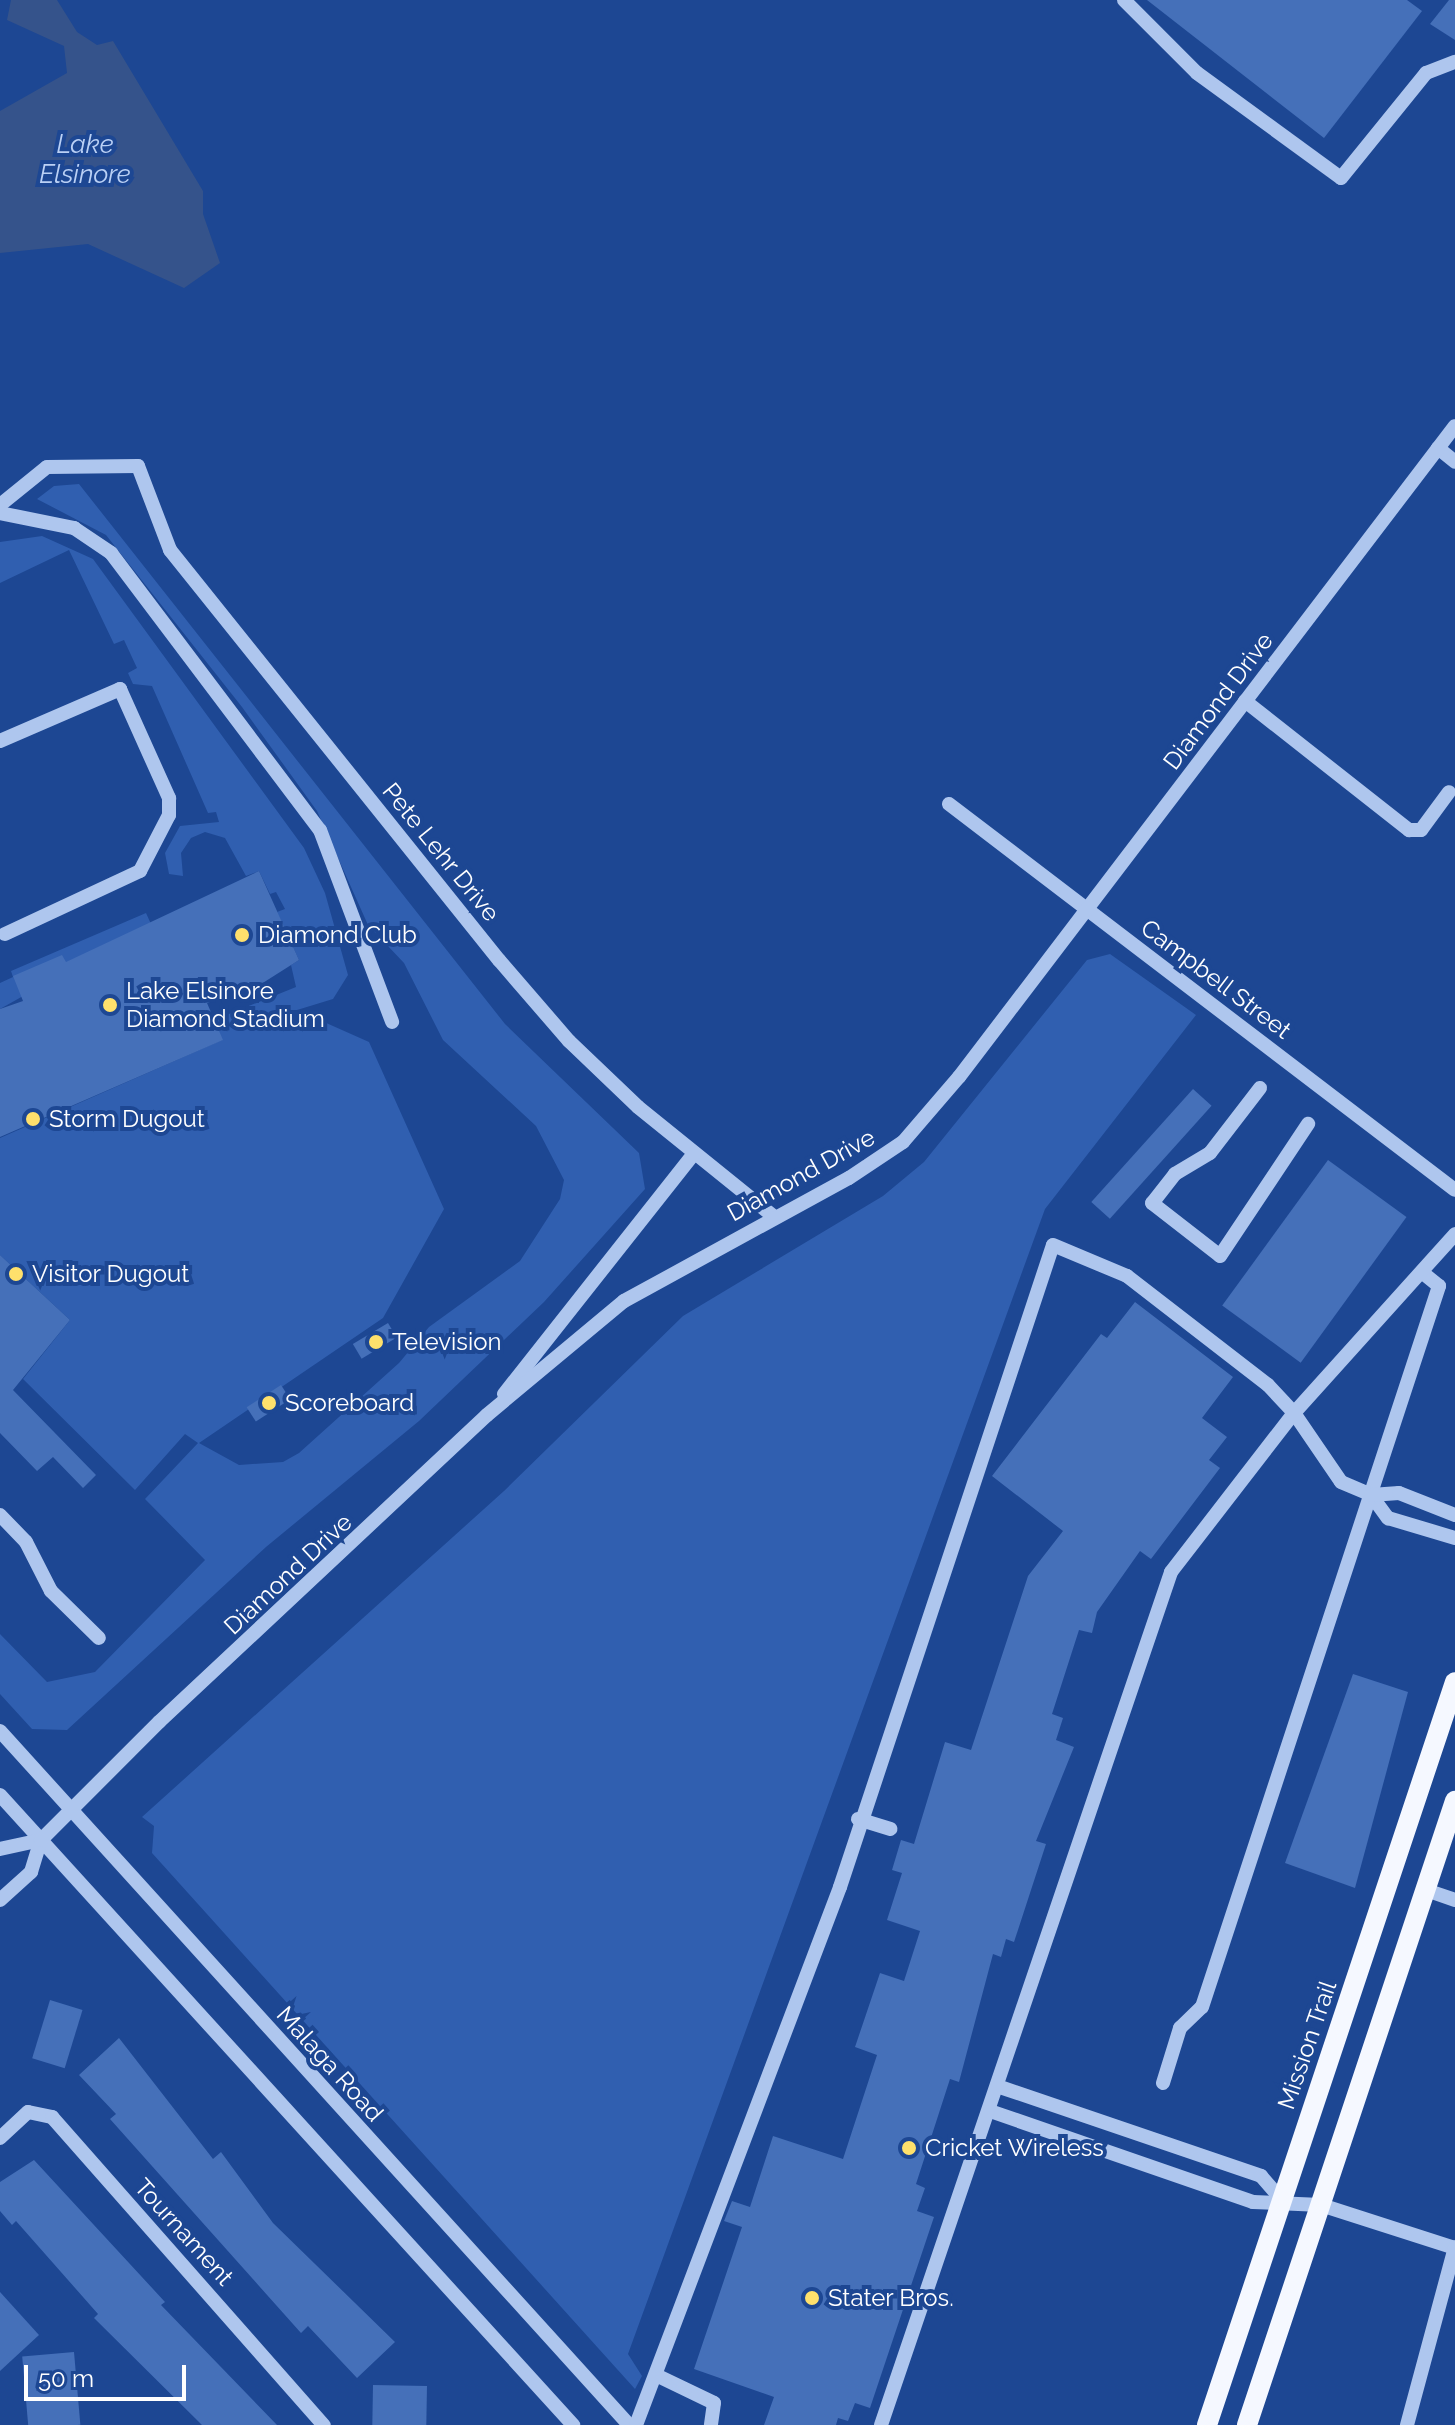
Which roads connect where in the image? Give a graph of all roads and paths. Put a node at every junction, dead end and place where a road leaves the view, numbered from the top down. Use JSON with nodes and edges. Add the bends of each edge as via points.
{"nodes":[{"id":1,"x":1124,"y":0,"type":"edge"},
{"id":2,"x":1455,"y":62,"type":"edge"},
{"id":3,"x":1455,"y":426,"type":"edge"},
{"id":4,"x":1438,"y":448,"type":"junction"},
{"id":5,"x":1455,"y":462,"type":"edge"},
{"id":6,"x":0,"y":505,"type":"edge"},
{"id":7,"x":0,"y":513,"type":"edge"},
{"id":8,"x":1245,"y":701,"type":"junction"},
{"id":9,"x":0,"y":741,"type":"edge"},
{"id":10,"x":1449,"y":792,"type":"dead end"},
{"id":11,"x":949,"y":804,"type":"dead end"},
{"id":12,"x":1087,"y":909,"type":"junction"},
{"id":13,"x":2,"y":931,"type":"edge"},
{"id":14,"x":392,"y":1022,"type":"dead end"},
{"id":15,"x":1260,"y":1088,"type":"dead end"},
{"id":16,"x":1308,"y":1124,"type":"dead end"},
{"id":17,"x":694,"y":1153,"type":"junction"},
{"id":18,"x":1455,"y":1190,"type":"edge"},
{"id":19,"x":772,"y":1215,"type":"junction"},
{"id":20,"x":1455,"y":1234,"type":"edge"},
{"id":21,"x":1423,"y":1273,"type":"junction"},
{"id":22,"x":1294,"y":1413,"type":"junction"},
{"id":23,"x":487,"y":1415,"type":"junction"},
{"id":24,"x":1371,"y":1495,"type":"junction"},
{"id":25,"x":0,"y":1515,"type":"edge"},
{"id":26,"x":1455,"y":1515,"type":"edge"},
{"id":27,"x":1455,"y":1538,"type":"edge"},
{"id":28,"x":99,"y":1638,"type":"dead end"},
{"id":29,"x":1455,"y":1682,"type":"edge"},
{"id":30,"x":0,"y":1731,"type":"edge"},
{"id":31,"x":0,"y":1795,"type":"edge"},
{"id":32,"x":1455,"y":1801,"type":"edge"},
{"id":33,"x":72,"y":1810,"type":"junction"},
{"id":34,"x":858,"y":1819,"type":"junction"},
{"id":35,"x":891,"y":1829,"type":"dead end"},
{"id":36,"x":41,"y":1840,"type":"junction"},
{"id":37,"x":0,"y":1849,"type":"edge"},
{"id":38,"x":1426,"y":1890,"type":"junction"},
{"id":39,"x":0,"y":1900,"type":"edge"},
{"id":40,"x":1455,"y":1900,"type":"edge"},
{"id":41,"x":1163,"y":2083,"type":"dead end"},
{"id":42,"x":997,"y":2086,"type":"junction"},
{"id":43,"x":990,"y":2111,"type":"junction"},
{"id":44,"x":0,"y":2138,"type":"edge"},
{"id":45,"x":1282,"y":2200,"type":"junction"},
{"id":46,"x":1321,"y":2205,"type":"junction"},
{"id":47,"x":1455,"y":2248,"type":"edge"},
{"id":48,"x":658,"y":2376,"type":"junction"},
{"id":49,"x":325,"y":2424,"type":"edge"},
{"id":50,"x":573,"y":2425,"type":"edge"},
{"id":51,"x":629,"y":2425,"type":"edge"},
{"id":52,"x":636,"y":2425,"type":"edge"},
{"id":53,"x":711,"y":2425,"type":"edge"},
{"id":54,"x":881,"y":2425,"type":"edge"},
{"id":55,"x":1207,"y":2425,"type":"edge"},
{"id":56,"x":1247,"y":2425,"type":"edge"},
{"id":57,"x":1407,"y":2425,"type":"edge"}],
"edges":[{"from":1,"to":2,"type":"street","via":[[1197,73],[1341,178],[1426,73]]},
{"from":3,"to":4,"type":"street","name":"Diamond Drive"},
{"from":4,"to":5,"type":"street"},
{"from":4,"to":8,"type":"street","name":"Diamond Drive"},
{"from":6,"to":17,"type":"street","name":"Pete Lehr Drive","via":[[47,467],[138,466],[170,550],[499,960],[569,1041]]},
{"from":7,"to":14,"type":"street","via":[[74,528],[111,553],[320,830]]},
{"from":8,"to":10,"type":"street","via":[[1409,830],[1421,830]]},
{"from":8,"to":12,"type":"street","name":"Diamond Drive"},
{"from":9,"to":13,"type":"street","via":[[120,689],[169,798],[169,815],[140,871]]},
{"from":11,"to":12,"type":"street","name":"Campbell Street"},
{"from":12,"to":18,"type":"street","name":"Campbell Street"},
{"from":12,"to":19,"type":"street","name":"Diamond Drive","via":[[903,1142],[849,1178]]},
{"from":15,"to":16,"type":"street","via":[[1210,1153],[1175,1174],[1152,1203],[1220,1256]]},
{"from":17,"to":19,"type":"street","name":"Pete Lehr Drive"},
{"from":17,"to":23,"type":"street"},
{"from":19,"to":23,"type":"street","name":"Diamond Drive","via":[[624,1301]]},
{"from":20,"to":21,"type":"street"},
{"from":21,"to":22,"type":"street"},
{"from":21,"to":24,"type":"street","via":[[1439,1286]]},
{"from":22,"to":24,"type":"street","via":[[1341,1482]]},
{"from":22,"to":34,"type":"street","via":[[1127,1276],[1053,1245]]},
{"from":22,"to":42,"type":"street","via":[[1171,1572]]},
{"from":23,"to":33,"type":"street","name":"Diamond Drive"},
{"from":24,"to":26,"type":"street","via":[[1399,1493]]},
{"from":24,"to":27,"type":"street","via":[[1388,1518]]},
{"from":24,"to":41,"type":"street","via":[[1202,2007],[1180,2028]]},
{"from":25,"to":28,"type":"street","via":[[26,1542],[51,1591]]},
{"from":29,"to":45,"type":"main road","name":"Mission Trail"},
{"from":30,"to":33,"type":"street","name":"Malaga Road"},
{"from":31,"to":36,"type":"street"},
{"from":32,"to":38,"type":"main road"},
{"from":33,"to":36,"type":"street","name":"Diamond Drive"},
{"from":33,"to":51,"type":"street","name":"Malaga Road"},
{"from":34,"to":35,"type":"street"},
{"from":34,"to":48,"type":"street","via":[[840,1887],[761,2081]]},
{"from":36,"to":37,"type":"street"},
{"from":36,"to":39,"type":"street","name":"Diamond Drive","via":[[31,1872]]},
{"from":36,"to":50,"type":"street"},
{"from":38,"to":40,"type":"street"},
{"from":38,"to":46,"type":"main road"},
{"from":42,"to":43,"type":"street"},
{"from":42,"to":45,"type":"street","via":[[1261,2176]]},
{"from":43,"to":45,"type":"street","via":[[1253,2202]]},
{"from":43,"to":54,"type":"street"},
{"from":44,"to":49,"type":"street","name":"Tournament","via":[[28,2112],[52,2117]]},
{"from":45,"to":46,"type":"street"},
{"from":45,"to":55,"type":"main road","name":"Mission Trail"},
{"from":46,"to":47,"type":"street"},
{"from":46,"to":56,"type":"main road"},
{"from":47,"to":57,"type":"street"},
{"from":48,"to":52,"type":"street"},
{"from":48,"to":53,"type":"street","via":[[714,2403]]}]}
